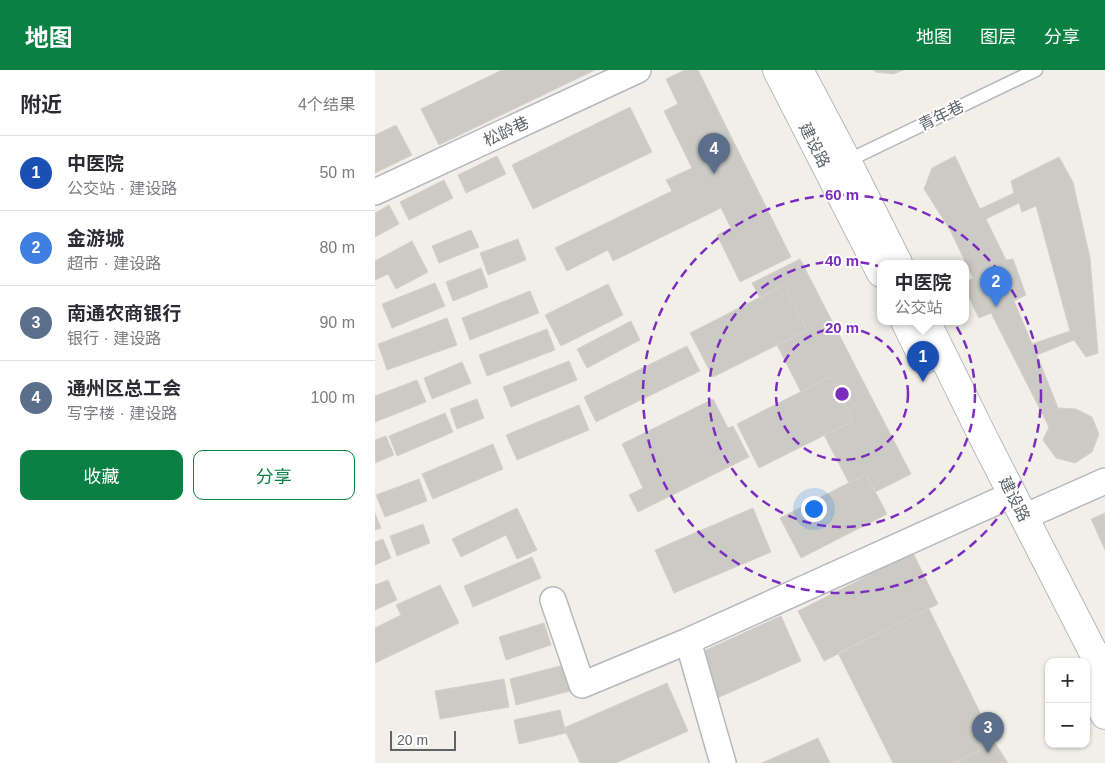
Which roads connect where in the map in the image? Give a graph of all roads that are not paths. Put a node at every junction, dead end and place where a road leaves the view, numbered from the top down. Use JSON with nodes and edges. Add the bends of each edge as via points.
{"nodes":[{"id":1,"x":638,"y":70,"type":"edge"},
{"id":2,"x":777,"y":70,"type":"edge"},
{"id":3,"x":799,"y":70,"type":"edge"},
{"id":4,"x":1035,"y":70,"type":"edge"},
{"id":5,"x":847,"y":161,"type":"junction"},
{"id":6,"x":375,"y":192,"type":"edge"},
{"id":7,"x":896,"y":260,"type":"edge"},
{"id":8,"x":877,"y":265,"type":"edge"},
{"id":9,"x":907,"y":325,"type":"edge"},
{"id":10,"x":928,"y":325,"type":"edge"},
{"id":11,"x":1105,"y":481,"type":"edge"},
{"id":12,"x":998,"y":501,"type":"junction"},
{"id":13,"x":1024,"y":517,"type":"junction"},
{"id":14,"x":553,"y":600,"type":"dead end"},
{"id":15,"x":688,"y":641,"type":"junction"},
{"id":16,"x":1077,"y":658,"type":"edge"},
{"id":17,"x":1105,"y":675,"type":"edge"},
{"id":18,"x":1090,"y":685,"type":"edge"},
{"id":19,"x":1105,"y":715,"type":"edge"},
{"id":20,"x":723,"y":763,"type":"edge"}],
"edges":[{"from":1,"to":6,"type":"street","name":"松龄巷"},
{"from":2,"to":8,"type":"street","name":"建设路"},
{"from":3,"to":5,"type":"street","name":"建设路"},
{"from":4,"to":5,"type":"lane","name":"青年巷"},
{"from":5,"to":7,"type":"street","name":"建设路"},
{"from":9,"to":12,"type":"street","name":"建设路"},
{"from":10,"to":13,"type":"street","name":"建设路"},
{"from":11,"to":13,"type":"street"},
{"from":12,"to":15,"type":"street"},
{"from":12,"to":16,"type":"street","name":"建设路"},
{"from":13,"to":17,"type":"street","name":"建设路"},
{"from":14,"to":15,"type":"street","via":[[582,685]]},
{"from":15,"to":20,"type":"street"},
{"from":18,"to":19,"type":"street"}]}
